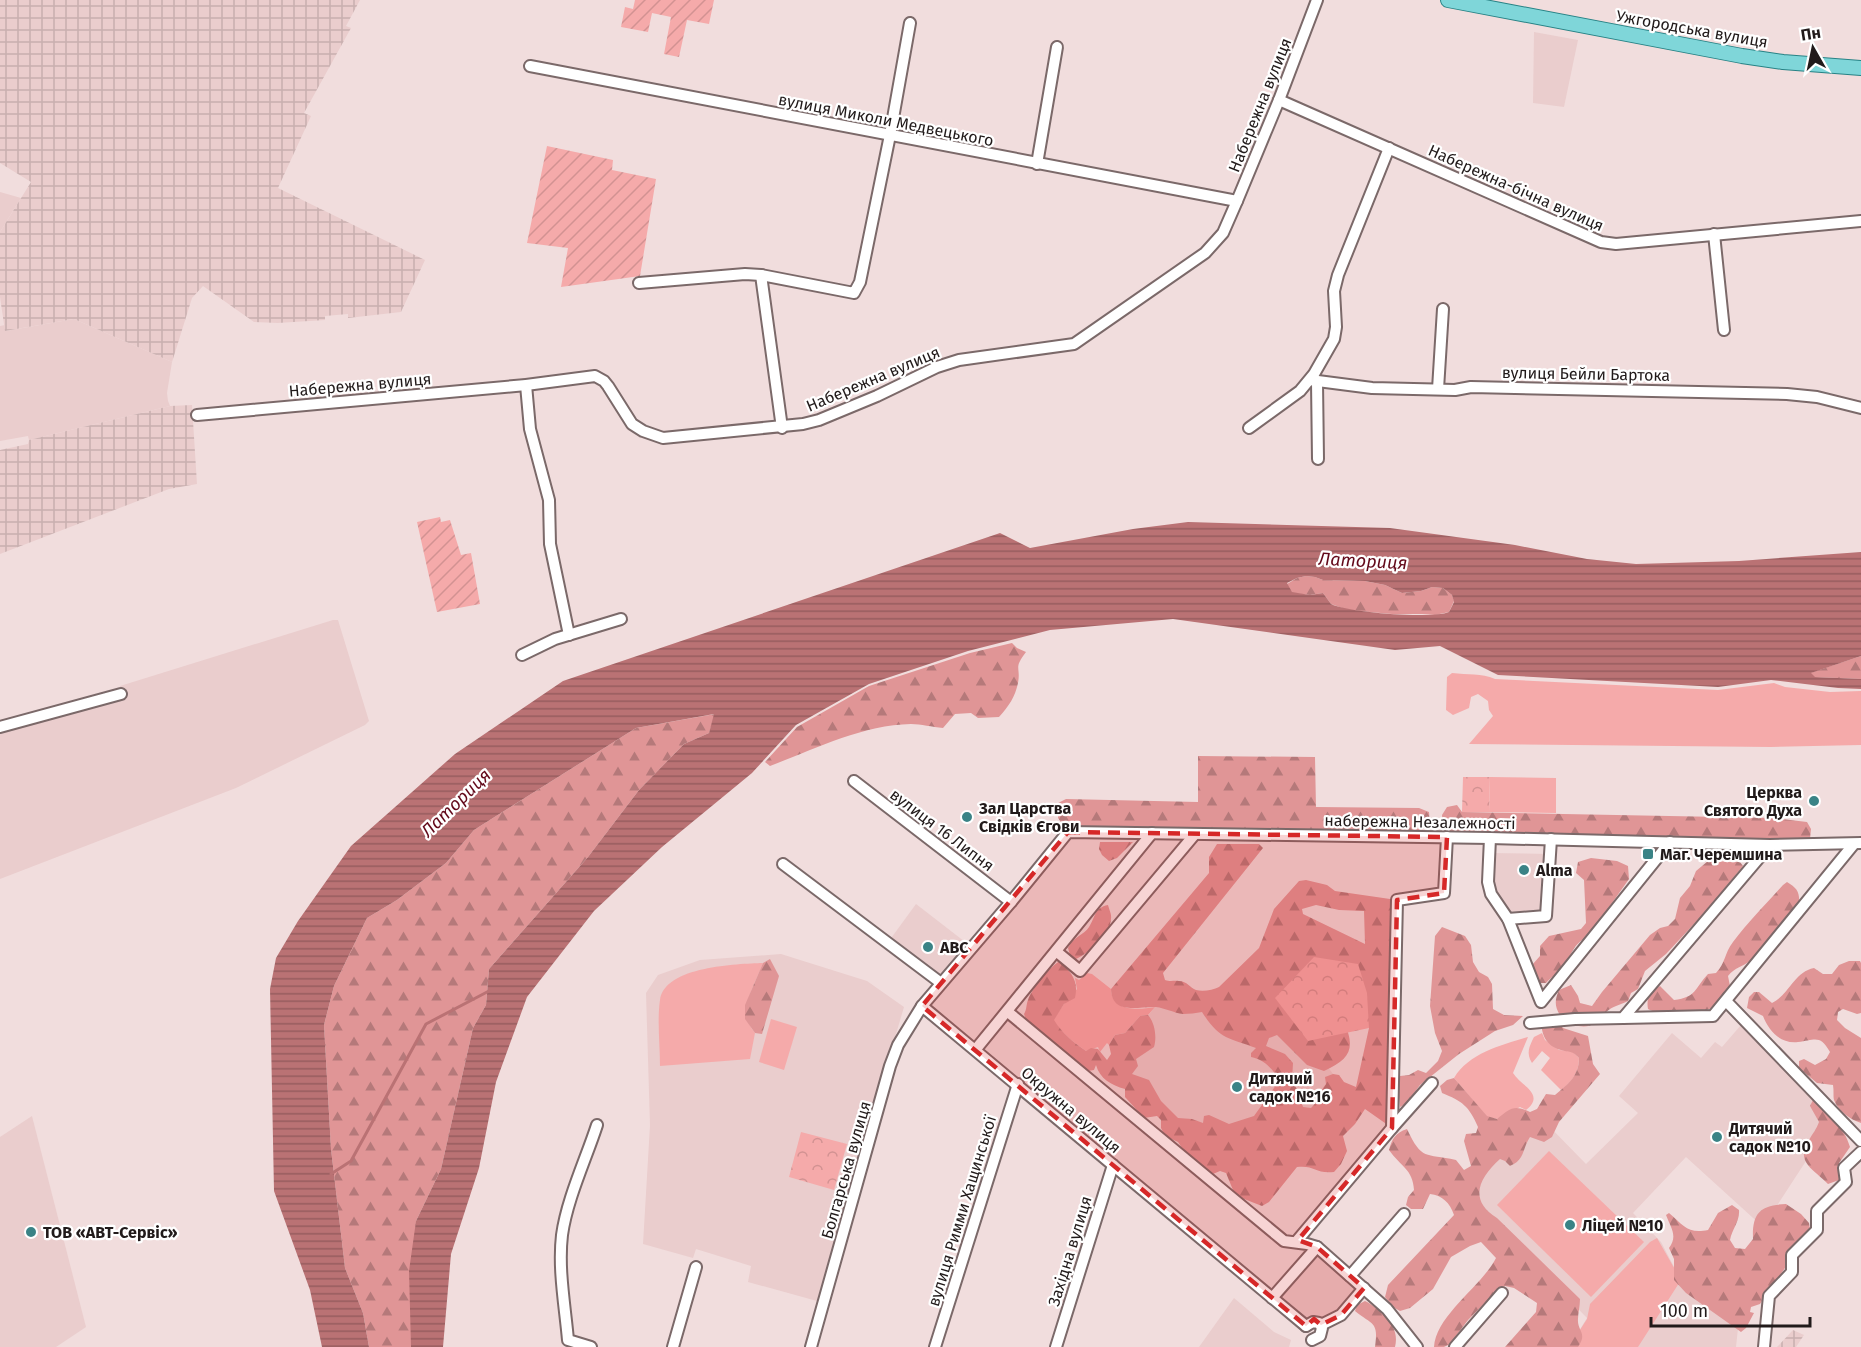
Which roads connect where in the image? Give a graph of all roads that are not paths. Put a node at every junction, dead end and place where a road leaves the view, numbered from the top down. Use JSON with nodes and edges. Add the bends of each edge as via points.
{"nodes":[{"id":1,"x":1317,"y":0,"type":"edge"},
{"id":2,"x":1448,"y":0,"type":"edge"},
{"id":3,"x":910,"y":23,"type":"dead end"},
{"id":4,"x":1057,"y":47,"type":"dead end"},
{"id":5,"x":530,"y":66,"type":"dead end"},
{"id":6,"x":1861,"y":68,"type":"edge"},
{"id":7,"x":1279,"y":100,"type":"junction"},
{"id":8,"x":890,"y":135,"type":"junction"},
{"id":9,"x":1389,"y":148,"type":"junction"},
{"id":10,"x":1037,"y":164,"type":"junction"},
{"id":11,"x":1237,"y":201,"type":"junction"},
{"id":12,"x":1861,"y":221,"type":"edge"},
{"id":13,"x":1714,"y":234,"type":"junction"},
{"id":14,"x":761,"y":275,"type":"junction"},
{"id":15,"x":639,"y":283,"type":"dead end"},
{"id":16,"x":1443,"y":309,"type":"dead end"},
{"id":17,"x":1724,"y":330,"type":"dead end"},
{"id":18,"x":1313,"y":381,"type":"junction"},
{"id":19,"x":526,"y":385,"type":"junction"},
{"id":20,"x":1437,"y":389,"type":"junction"},
{"id":21,"x":1861,"y":408,"type":"edge"},
{"id":22,"x":197,"y":415,"type":"dead end"},
{"id":23,"x":782,"y":428,"type":"junction"},
{"id":24,"x":1250,"y":428,"type":"dead end"},
{"id":25,"x":1318,"y":459,"type":"dead end"},
{"id":26,"x":621,"y":619,"type":"dead end"},
{"id":27,"x":569,"y":635,"type":"junction"},
{"id":28,"x":522,"y":655,"type":"dead end"},
{"id":29,"x":121,"y":694,"type":"dead end"},
{"id":30,"x":0,"y":727,"type":"edge"},
{"id":31,"x":854,"y":782,"type":"dead end"},
{"id":32,"x":1152,"y":833,"type":"junction"},
{"id":33,"x":1195,"y":834,"type":"junction"},
{"id":34,"x":1447,"y":837,"type":"junction"},
{"id":35,"x":1490,"y":838,"type":"junction"},
{"id":36,"x":1551,"y":839,"type":"junction"},
{"id":37,"x":1670,"y":842,"type":"junction"},
{"id":38,"x":1857,"y":844,"type":"edge"},
{"id":39,"x":1770,"y":845,"type":"junction"},
{"id":40,"x":783,"y":864,"type":"dead end"},
{"id":41,"x":1011,"y":902,"type":"junction"},
{"id":42,"x":1508,"y":919,"type":"junction"},
{"id":43,"x":1057,"y":952,"type":"junction"},
{"id":44,"x":941,"y":983,"type":"junction"},
{"id":45,"x":1726,"y":1001,"type":"junction"},
{"id":46,"x":922,"y":1006,"type":"junction"},
{"id":47,"x":1008,"y":1012,"type":"junction"},
{"id":48,"x":1623,"y":1018,"type":"junction"},
{"id":49,"x":1530,"y":1023,"type":"dead end"},
{"id":50,"x":976,"y":1049,"type":"junction"},
{"id":51,"x":1432,"y":1083,"type":"dead end"},
{"id":52,"x":1018,"y":1084,"type":"junction"},
{"id":53,"x":597,"y":1125,"type":"dead end"},
{"id":54,"x":1392,"y":1128,"type":"junction"},
{"id":55,"x":1861,"y":1141,"type":"edge"},
{"id":56,"x":1861,"y":1152,"type":"edge"},
{"id":57,"x":1113,"y":1165,"type":"junction"},
{"id":58,"x":1404,"y":1214,"type":"dead end"},
{"id":59,"x":1296,"y":1242,"type":"junction"},
{"id":60,"x":1317,"y":1247,"type":"junction"},
{"id":61,"x":696,"y":1267,"type":"dead end"},
{"id":62,"x":1350,"y":1276,"type":"junction"},
{"id":63,"x":1364,"y":1288,"type":"junction"},
{"id":64,"x":1502,"y":1293,"type":"dead end"},
{"id":65,"x":1272,"y":1298,"type":"junction"},
{"id":66,"x":1321,"y":1325,"type":"junction"},
{"id":67,"x":1306,"y":1326,"type":"junction"},
{"id":68,"x":1313,"y":1343,"type":"edge"},
{"id":69,"x":591,"y":1347,"type":"edge"},
{"id":70,"x":673,"y":1347,"type":"edge"},
{"id":71,"x":811,"y":1347,"type":"edge"},
{"id":72,"x":935,"y":1347,"type":"edge"},
{"id":73,"x":1056,"y":1347,"type":"edge"},
{"id":74,"x":1417,"y":1347,"type":"edge"},
{"id":75,"x":1455,"y":1347,"type":"edge"},
{"id":76,"x":1764,"y":1347,"type":"edge"}],
"edges":[{"from":1,"to":7,"type":"street","name":"Набережна вулиця"},
{"from":2,"to":6,"type":"main road","name":"Ужгородська вулиця","via":[[1742,57]]},
{"from":3,"to":8,"type":"street"},
{"from":4,"to":10,"type":"street"},
{"from":5,"to":8,"type":"street","name":"вулиця Миколи Медвецького"},
{"from":7,"to":9,"type":"street","name":"Набережна-бічна вулиця"},
{"from":7,"to":11,"type":"street","name":"Набережна вулиця"},
{"from":8,"to":10,"type":"street","name":"вулиця Миколи Медвецького"},
{"from":8,"to":14,"type":"street","via":[[860,282],[854,293]]},
{"from":9,"to":13,"type":"street","name":"Набережна-бічна вулиця","via":[[1601,242],[1616,244]]},
{"from":9,"to":18,"type":"street","via":[[1338,275],[1334,339]]},
{"from":10,"to":11,"type":"street","name":"вулиця Миколи Медвецького"},
{"from":11,"to":23,"type":"street","name":"Набережна вулиця","via":[[1223,233],[1205,253],[1074,344],[959,360],[819,420]]},
{"from":12,"to":13,"type":"street","name":"Набережна-бічна вулиця"},
{"from":13,"to":17,"type":"street"},
{"from":14,"to":15,"type":"street"},
{"from":14,"to":23,"type":"street"},
{"from":16,"to":20,"type":"street"},
{"from":18,"to":20,"type":"street","name":"вулиця Бейли Бартока","via":[[1372,388]]},
{"from":18,"to":24,"type":"street"},
{"from":18,"to":25,"type":"street"},
{"from":19,"to":22,"type":"street","name":"Набережна вулиця"},
{"from":19,"to":23,"type":"street","name":"Набережна вулиця","via":[[595,376],[609,386],[632,424],[663,438]]},
{"from":19,"to":27,"type":"street","via":[[530,429],[549,500],[550,544]]},
{"from":20,"to":21,"type":"street","name":"вулиця Бейли Бартока","via":[[1787,394]]},
{"from":26,"to":27,"type":"street"},
{"from":27,"to":28,"type":"street"},
{"from":29,"to":30,"type":"street"},
{"from":31,"to":41,"type":"street","name":"вулиця 16 Липня"},
{"from":32,"to":33,"type":"street","name":"набережна Незалежності"},
{"from":32,"to":41,"type":"street","name":"набережна Незалежності","via":[[1068,832]]},
{"from":32,"to":43,"type":"street"},
{"from":33,"to":34,"type":"street","name":"набережна Незалежності"},
{"from":33,"to":43,"type":"street","via":[[1080,971]]},
{"from":34,"to":35,"type":"street","name":"набережна Незалежності"},
{"from":34,"to":54,"type":"street","via":[[1444,893],[1397,900]]},
{"from":35,"to":36,"type":"street","name":"набережна Незалежності"},
{"from":35,"to":42,"type":"street","via":[[1488,882],[1491,894]]},
{"from":36,"to":37,"type":"street","name":"набережна Незалежності"},
{"from":36,"to":42,"type":"street","via":[[1546,916]]},
{"from":37,"to":39,"type":"street","name":"набережна Незалежності"},
{"from":37,"to":42,"type":"street","via":[[1541,1002]]},
{"from":38,"to":39,"type":"street","name":"набережна Незалежності"},
{"from":38,"to":45,"type":"street"},
{"from":39,"to":48,"type":"street"},
{"from":40,"to":44,"type":"street"},
{"from":41,"to":44,"type":"street"},
{"from":43,"to":47,"type":"street"},
{"from":44,"to":46,"type":"street"},
{"from":45,"to":48,"type":"street","via":[[1713,1016]]},
{"from":45,"to":55,"type":"street"},
{"from":46,"to":50,"type":"street","name":"Окружна вулиця"},
{"from":46,"to":71,"type":"street","name":"Болгарська вулиця","via":[[890,1066]]},
{"from":47,"to":50,"type":"street"},
{"from":47,"to":59,"type":"street","via":[[1284,1241]]},
{"from":48,"to":49,"type":"street"},
{"from":50,"to":52,"type":"street","name":"Окружна вулиця"},
{"from":51,"to":54,"type":"street"},
{"from":52,"to":57,"type":"street","name":"Окружна вулиця"},
{"from":52,"to":72,"type":"street","name":"вулиця Римми Хащинської"},
{"from":53,"to":69,"type":"street","via":[[568,1210],[561,1256],[568,1340]]},
{"from":54,"to":59,"type":"street"},
{"from":56,"to":76,"type":"street","via":[[1844,1168],[1845,1182],[1817,1211],[1817,1230],[1792,1255],[1792,1272],[1769,1296]]},
{"from":57,"to":65,"type":"street","name":"Окружна вулиця"},
{"from":57,"to":73,"type":"street","name":"Західна вулиця"},
{"from":58,"to":62,"type":"street"},
{"from":59,"to":60,"type":"street"},
{"from":60,"to":62,"type":"street"},
{"from":60,"to":65,"type":"street"},
{"from":61,"to":70,"type":"street"},
{"from":62,"to":63,"type":"street"},
{"from":63,"to":66,"type":"street","via":[[1341,1315]]},
{"from":63,"to":74,"type":"street","via":[[1388,1309]]},
{"from":64,"to":75,"type":"street"},
{"from":65,"to":67,"type":"street","name":"Окружна вулиця"},
{"from":66,"to":67,"type":"street","via":[[1313,1322]]},
{"from":66,"to":68,"type":"street","name":"Окружна вулиця","via":[[1323,1331]]},
{"from":67,"to":68,"type":"street","name":"Окружна вулиця","via":[[1305,1335]]}]}
